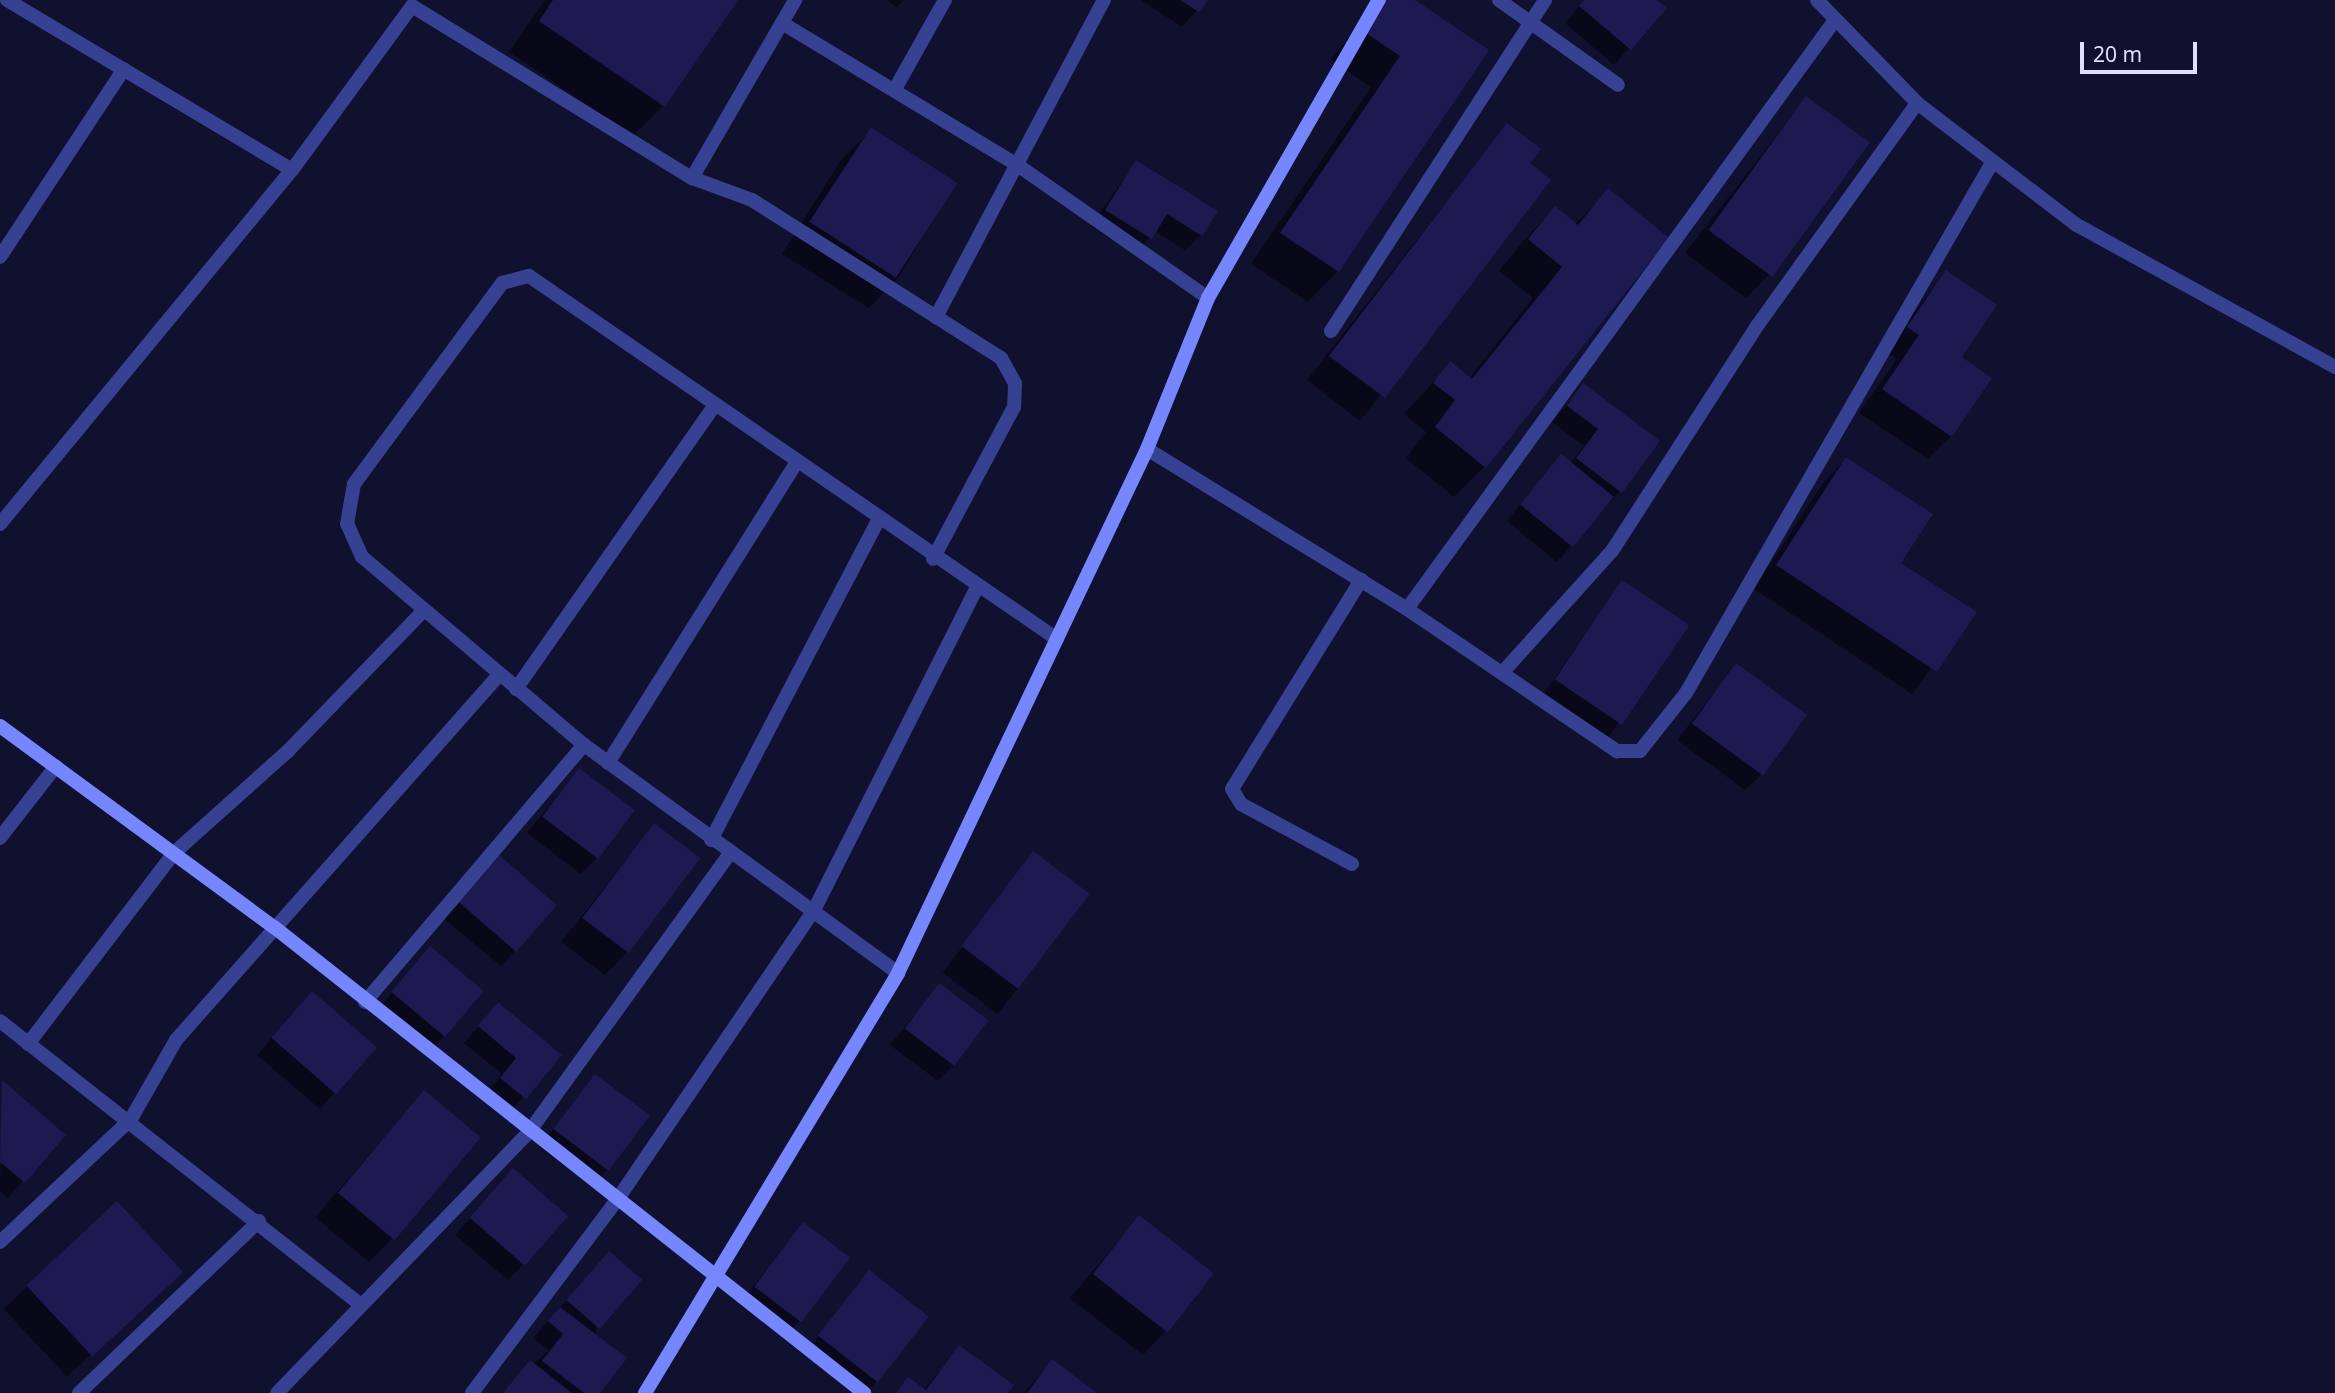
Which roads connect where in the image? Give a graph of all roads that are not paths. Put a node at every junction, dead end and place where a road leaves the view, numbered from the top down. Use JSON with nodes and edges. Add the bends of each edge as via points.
{"nodes":[{"id":1,"x":7,"y":0,"type":"edge"},
{"id":2,"x":795,"y":0,"type":"edge"},
{"id":3,"x":945,"y":0,"type":"edge"},
{"id":4,"x":1104,"y":0,"type":"edge"},
{"id":5,"x":1378,"y":0,"type":"edge"},
{"id":6,"x":1499,"y":0,"type":"edge"},
{"id":7,"x":1545,"y":0,"type":"edge"},
{"id":8,"x":1817,"y":0,"type":"edge"},
{"id":9,"x":1835,"y":20,"type":"junction"},
{"id":10,"x":1532,"y":22,"type":"junction"},
{"id":11,"x":782,"y":23,"type":"junction"},
{"id":12,"x":124,"y":69,"type":"junction"},
{"id":13,"x":1618,"y":85,"type":"dead end"},
{"id":14,"x":895,"y":89,"type":"junction"},
{"id":15,"x":1917,"y":103,"type":"junction"},
{"id":16,"x":1993,"y":161,"type":"junction"},
{"id":17,"x":1016,"y":164,"type":"junction"},
{"id":18,"x":292,"y":170,"type":"junction"},
{"id":19,"x":692,"y":178,"type":"junction"},
{"id":20,"x":0,"y":257,"type":"edge"},
{"id":21,"x":1208,"y":298,"type":"junction"},
{"id":22,"x":936,"y":317,"type":"junction"},
{"id":23,"x":1331,"y":331,"type":"dead end"},
{"id":24,"x":2335,"y":367,"type":"edge"},
{"id":25,"x":715,"y":405,"type":"junction"},
{"id":26,"x":1147,"y":449,"type":"junction"},
{"id":27,"x":796,"y":463,"type":"junction"},
{"id":28,"x":878,"y":521,"type":"junction"},
{"id":29,"x":0,"y":524,"type":"edge"},
{"id":30,"x":933,"y":559,"type":"junction"},
{"id":31,"x":1361,"y":580,"type":"junction"},
{"id":32,"x":977,"y":588,"type":"junction"},
{"id":33,"x":1407,"y":609,"type":"junction"},
{"id":34,"x":424,"y":610,"type":"junction"},
{"id":35,"x":1057,"y":639,"type":"junction"},
{"id":36,"x":1502,"y":673,"type":"junction"},
{"id":37,"x":499,"y":675,"type":"junction"},
{"id":38,"x":516,"y":689,"type":"junction"},
{"id":39,"x":0,"y":726,"type":"edge"},
{"id":40,"x":584,"y":745,"type":"junction"},
{"id":41,"x":608,"y":763,"type":"junction"},
{"id":42,"x":56,"y":766,"type":"junction"},
{"id":43,"x":0,"y":838,"type":"edge"},
{"id":44,"x":711,"y":840,"type":"junction"},
{"id":45,"x":175,"y":852,"type":"junction"},
{"id":46,"x":730,"y":853,"type":"junction"},
{"id":47,"x":1352,"y":864,"type":"dead end"},
{"id":48,"x":813,"y":912,"type":"junction"},
{"id":49,"x":274,"y":927,"type":"junction"},
{"id":50,"x":898,"y":973,"type":"junction"},
{"id":51,"x":365,"y":1002,"type":"junction"},
{"id":52,"x":0,"y":1021,"type":"edge"},
{"id":53,"x":29,"y":1044,"type":"junction"},
{"id":54,"x":131,"y":1119,"type":"junction"},
{"id":55,"x":529,"y":1132,"type":"junction"},
{"id":56,"x":617,"y":1200,"type":"junction"},
{"id":57,"x":259,"y":1221,"type":"junction"},
{"id":58,"x":0,"y":1242,"type":"edge"},
{"id":59,"x":718,"y":1280,"type":"junction"},
{"id":60,"x":359,"y":1303,"type":"junction"},
{"id":61,"x":79,"y":1393,"type":"edge"},
{"id":62,"x":277,"y":1393,"type":"edge"},
{"id":63,"x":472,"y":1393,"type":"edge"},
{"id":64,"x":645,"y":1393,"type":"edge"},
{"id":65,"x":864,"y":1393,"type":"edge"}],
"edges":[{"from":1,"to":12,"type":"street"},
{"from":2,"to":11,"type":"street"},
{"from":3,"to":14,"type":"street"},
{"from":4,"to":17,"type":"street"},
{"from":5,"to":21,"type":"street"},
{"from":6,"to":10,"type":"street"},
{"from":7,"to":10,"type":"street"},
{"from":8,"to":9,"type":"street"},
{"from":9,"to":15,"type":"street"},
{"from":9,"to":33,"type":"street"},
{"from":10,"to":13,"type":"street"},
{"from":10,"to":23,"type":"street"},
{"from":11,"to":14,"type":"street"},
{"from":11,"to":19,"type":"street"},
{"from":12,"to":18,"type":"street"},
{"from":12,"to":20,"type":"street"},
{"from":14,"to":17,"type":"street"},
{"from":15,"to":16,"type":"street"},
{"from":15,"to":36,"type":"street","via":[[1757,326],[1612,551]]},
{"from":16,"to":24,"type":"street","via":[[2075,224]]},
{"from":16,"to":36,"type":"street","via":[[1686,693],[1640,751],[1616,751]]},
{"from":17,"to":21,"type":"street"},
{"from":17,"to":22,"type":"street"},
{"from":18,"to":19,"type":"street","via":[[412,6]]},
{"from":18,"to":29,"type":"street"},
{"from":19,"to":22,"type":"street","via":[[752,200]]},
{"from":21,"to":26,"type":"street"},
{"from":22,"to":30,"type":"street","via":[[1001,358],[1016,396]]},
{"from":25,"to":27,"type":"street"},
{"from":25,"to":34,"type":"street","via":[[529,275],[502,283],[354,484],[347,524],[362,557]]},
{"from":25,"to":38,"type":"street"},
{"from":26,"to":31,"type":"street"},
{"from":26,"to":35,"type":"street"},
{"from":27,"to":28,"type":"street"},
{"from":27,"to":41,"type":"street"},
{"from":28,"to":30,"type":"street"},
{"from":28,"to":44,"type":"street"},
{"from":30,"to":32,"type":"street"},
{"from":31,"to":33,"type":"street"},
{"from":31,"to":47,"type":"street","via":[[1232,789],[1241,804]]},
{"from":32,"to":35,"type":"street"},
{"from":32,"to":48,"type":"street"},
{"from":33,"to":36,"type":"street"},
{"from":34,"to":37,"type":"street"},
{"from":34,"to":45,"type":"street","via":[[288,751]]},
{"from":35,"to":50,"type":"street"},
{"from":37,"to":38,"type":"street"},
{"from":37,"to":49,"type":"street"},
{"from":38,"to":40,"type":"street"},
{"from":39,"to":42,"type":"street"},
{"from":40,"to":41,"type":"street"},
{"from":40,"to":51,"type":"street"},
{"from":41,"to":44,"type":"street"},
{"from":42,"to":43,"type":"street"},
{"from":42,"to":45,"type":"street"},
{"from":44,"to":46,"type":"street"},
{"from":45,"to":49,"type":"street"},
{"from":45,"to":53,"type":"street"},
{"from":46,"to":48,"type":"street"},
{"from":46,"to":55,"type":"street"},
{"from":48,"to":50,"type":"street"},
{"from":48,"to":56,"type":"street"},
{"from":49,"to":51,"type":"street"},
{"from":49,"to":54,"type":"street","via":[[176,1040]]},
{"from":50,"to":59,"type":"street"},
{"from":51,"to":55,"type":"street"},
{"from":52,"to":53,"type":"street"},
{"from":53,"to":54,"type":"street"},
{"from":54,"to":57,"type":"street"},
{"from":54,"to":58,"type":"street"},
{"from":55,"to":56,"type":"street"},
{"from":55,"to":60,"type":"street","via":[[428,1242]]},
{"from":56,"to":59,"type":"street"},
{"from":56,"to":63,"type":"street"},
{"from":57,"to":60,"type":"street"},
{"from":57,"to":61,"type":"street"},
{"from":59,"to":64,"type":"street"},
{"from":59,"to":65,"type":"street"},
{"from":60,"to":62,"type":"street"}]}
